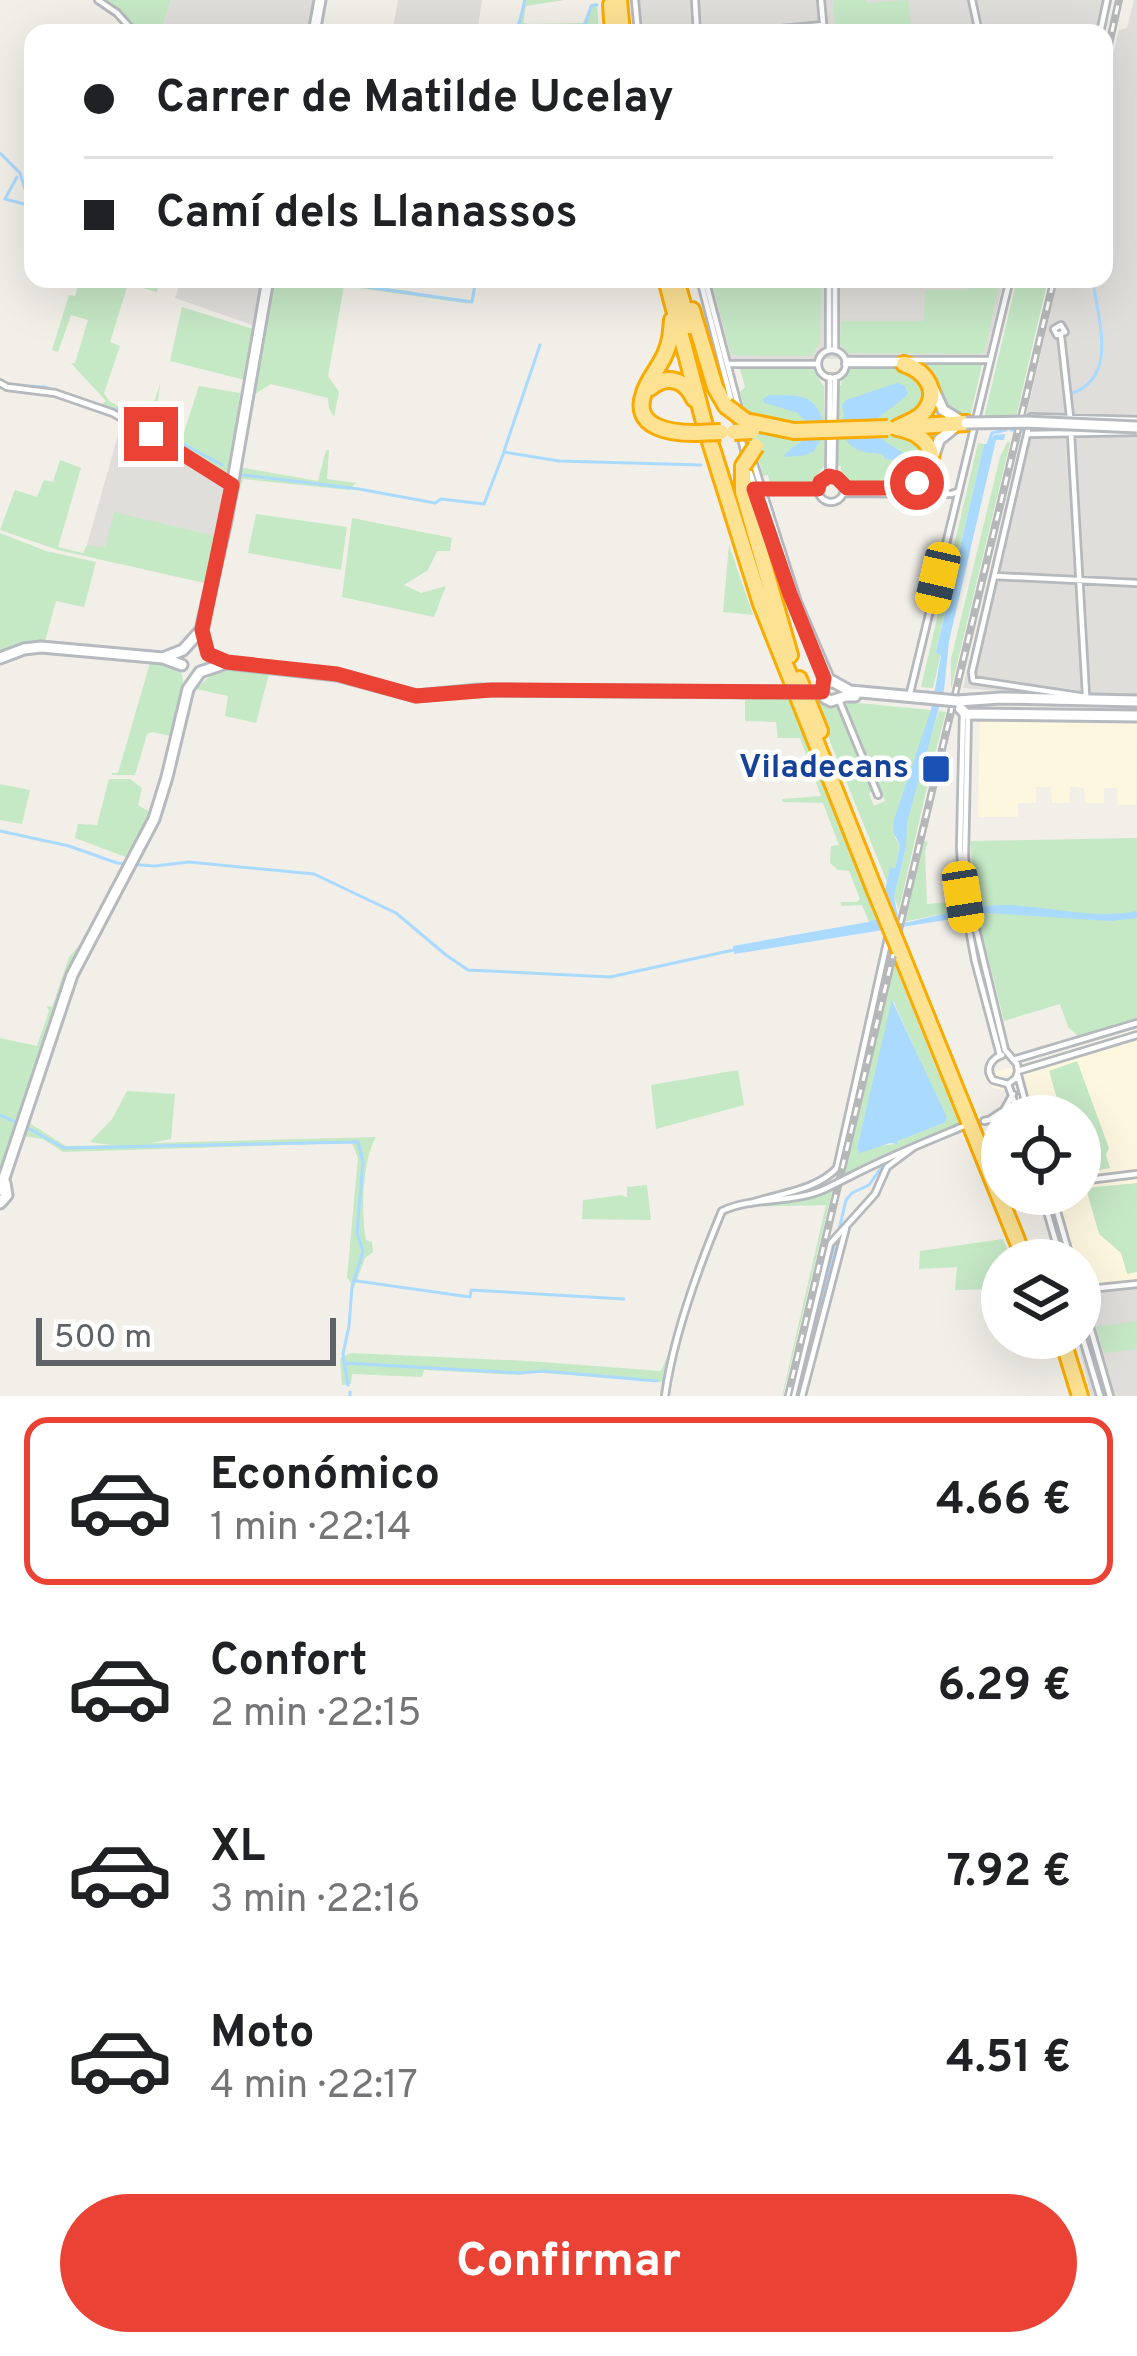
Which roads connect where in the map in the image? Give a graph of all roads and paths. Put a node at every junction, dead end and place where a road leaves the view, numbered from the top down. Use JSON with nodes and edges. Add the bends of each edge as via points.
{"nodes":[{"id":1,"x":98,"y":0,"type":"edge"},
{"id":2,"x":126,"y":24,"type":"edge"},
{"id":3,"x":266,"y":288,"type":"edge"},
{"id":4,"x":669,"y":288,"type":"edge"},
{"id":5,"x":680,"y":288,"type":"edge"},
{"id":6,"x":682,"y":288,"type":"edge"},
{"id":7,"x":704,"y":288,"type":"edge"},
{"id":8,"x":705,"y":288,"type":"edge"},
{"id":9,"x":832,"y":288,"type":"edge"},
{"id":10,"x":1008,"y":288,"type":"edge"},
{"id":11,"x":671,"y":297,"type":"junction"},
{"id":12,"x":1061,"y":336,"type":"dead end"},
{"id":13,"x":832,"y":350,"type":"junction"},
{"id":14,"x":990,"y":360,"type":"junction"},
{"id":15,"x":845,"y":362,"type":"junction"},
{"id":16,"x":903,"y":363,"type":"junction"},
{"id":17,"x":727,"y":364,"type":"junction"},
{"id":18,"x":818,"y":364,"type":"junction"},
{"id":19,"x":832,"y":377,"type":"junction"},
{"id":20,"x":0,"y":383,"type":"edge"},
{"id":21,"x":643,"y":410,"type":"junction"},
{"id":22,"x":1070,"y":417,"type":"junction"},
{"id":23,"x":966,"y":423,"type":"junction"},
{"id":24,"x":1137,"y":426,"type":"edge"},
{"id":25,"x":897,"y":428,"type":"junction"},
{"id":26,"x":700,"y":429,"type":"junction"},
{"id":27,"x":794,"y":431,"type":"junction"},
{"id":28,"x":742,"y":432,"type":"junction"},
{"id":29,"x":1071,"y":433,"type":"junction"},
{"id":30,"x":1028,"y":434,"type":"junction"},
{"id":31,"x":831,"y":476,"type":"junction"},
{"id":32,"x":232,"y":485,"type":"junction"},
{"id":33,"x":757,"y":489,"type":"junction"},
{"id":34,"x":818,"y":489,"type":"junction"},
{"id":35,"x":844,"y":490,"type":"junction"},
{"id":36,"x":903,"y":491,"type":"junction"},
{"id":37,"x":955,"y":492,"type":"junction"},
{"id":38,"x":994,"y":576,"type":"junction"},
{"id":39,"x":1079,"y":580,"type":"junction"},
{"id":40,"x":1137,"y":583,"type":"edge"},
{"id":41,"x":202,"y":630,"type":"junction"},
{"id":42,"x":186,"y":648,"type":"junction"},
{"id":43,"x":207,"y":652,"type":"junction"},
{"id":44,"x":790,"y":656,"type":"junction"},
{"id":45,"x":0,"y":658,"type":"edge"},
{"id":46,"x":163,"y":658,"type":"junction"},
{"id":47,"x":227,"y":662,"type":"junction"},
{"id":48,"x":183,"y":667,"type":"junction"},
{"id":49,"x":202,"y":670,"type":"junction"},
{"id":50,"x":188,"y":689,"type":"junction"},
{"id":51,"x":830,"y":690,"type":"junction"},
{"id":52,"x":910,"y":697,"type":"junction"},
{"id":53,"x":1081,"y":698,"type":"junction"},
{"id":54,"x":926,"y":701,"type":"junction"},
{"id":55,"x":1114,"y":701,"type":"junction"},
{"id":56,"x":1137,"y":701,"type":"edge"},
{"id":57,"x":963,"y":707,"type":"junction"},
{"id":58,"x":1066,"y":714,"type":"junction"},
{"id":59,"x":1114,"y":715,"type":"junction"},
{"id":60,"x":1137,"y":716,"type":"edge"},
{"id":61,"x":878,"y":795,"type":"dead end"},
{"id":62,"x":880,"y":891,"type":"junction"},
{"id":63,"x":887,"y":936,"type":"dead end"},
{"id":64,"x":904,"y":949,"type":"junction"},
{"id":65,"x":1137,"y":1023,"type":"edge"},
{"id":66,"x":1137,"y":1035,"type":"edge"},
{"id":67,"x":1007,"y":1057,"type":"junction"},
{"id":68,"x":1018,"y":1073,"type":"junction"},
{"id":69,"x":1008,"y":1084,"type":"junction"},
{"id":70,"x":1013,"y":1094,"type":"edge"},
{"id":71,"x":1024,"y":1095,"type":"edge"},
{"id":72,"x":965,"y":1126,"type":"dead end"},
{"id":73,"x":981,"y":1129,"type":"edge"},
{"id":74,"x":914,"y":1147,"type":"junction"},
{"id":75,"x":1137,"y":1174,"type":"edge"},
{"id":76,"x":1101,"y":1178,"type":"edge"},
{"id":77,"x":2,"y":1186,"type":"edge"},
{"id":78,"x":0,"y":1203,"type":"edge"},
{"id":79,"x":751,"y":1203,"type":"junction"},
{"id":80,"x":850,"y":1220,"type":"junction"},
{"id":81,"x":1017,"y":1239,"type":"edge"},
{"id":82,"x":1137,"y":1284,"type":"edge"},
{"id":83,"x":1101,"y":1288,"type":"edge"},
{"id":84,"x":1059,"y":1359,"type":"edge"},
{"id":85,"x":1069,"y":1359,"type":"edge"},
{"id":86,"x":1089,"y":1359,"type":"edge"},
{"id":87,"x":1099,"y":1359,"type":"edge"},
{"id":88,"x":664,"y":1396,"type":"edge"},
{"id":89,"x":794,"y":1396,"type":"edge"},
{"id":90,"x":802,"y":1396,"type":"edge"},
{"id":91,"x":1070,"y":1396,"type":"edge"},
{"id":92,"x":1080,"y":1396,"type":"edge"},
{"id":93,"x":1100,"y":1396,"type":"edge"},
{"id":94,"x":1110,"y":1396,"type":"edge"}],
"edges":[{"from":1,"to":2,"type":"street"},
{"from":3,"to":32,"type":"main road"},
{"from":4,"to":11,"type":"highway"},
{"from":5,"to":44,"type":"highway","via":[[727,469]]},
{"from":6,"to":28,"type":"highway","bridge":true,"via":[[715,387]]},
{"from":7,"to":33,"type":"street"},
{"from":8,"to":17,"type":"street"},
{"from":9,"to":13,"type":"street"},
{"from":10,"to":14,"type":"street"},
{"from":11,"to":21,"type":"highway","via":[[671,337]]},
{"from":11,"to":26,"type":"highway"},
{"from":12,"to":22,"type":"street"},
{"from":13,"to":15,"type":"street"},
{"from":13,"to":18,"type":"street"},
{"from":14,"to":16,"type":"street"},
{"from":14,"to":37,"type":"street"},
{"from":15,"to":16,"type":"street"},
{"from":15,"to":19,"type":"street"},
{"from":16,"to":23,"type":"main road","via":[[924,371],[943,410]]},
{"from":16,"to":25,"type":"highway","via":[[923,374],[931,397],[922,414]]},
{"from":17,"to":18,"type":"street"},
{"from":17,"to":33,"type":"street"},
{"from":18,"to":19,"type":"street"},
{"from":19,"to":31,"type":"street"},
{"from":20,"to":32,"type":"street","via":[[113,413]]},
{"from":21,"to":26,"type":"highway","via":[[661,430]]},
{"from":21,"to":26,"type":"highway","via":[[652,386],[676,380],[690,392]]},
{"from":22,"to":24,"type":"street"},
{"from":22,"to":29,"type":"street"},
{"from":22,"to":30,"type":"street","via":[[1032,415]]},
{"from":23,"to":24,"type":"main road","bridge":true},
{"from":23,"to":25,"type":"highway"},
{"from":23,"to":36,"type":"main road","via":[[943,434],[927,478]]},
{"from":24,"to":29,"type":"street"},
{"from":25,"to":27,"type":"highway","bridge":true},
{"from":25,"to":36,"type":"highway","via":[[920,437],[930,459],[928,472]]},
{"from":26,"to":28,"type":"highway","bridge":true},
{"from":26,"to":62,"type":"highway","via":[[768,623]]},
{"from":27,"to":28,"type":"highway"},
{"from":27,"to":28,"type":"highway"},
{"from":28,"to":44,"type":"highway","bridge":true,"via":[[743,492]]},
{"from":29,"to":30,"type":"street"},
{"from":29,"to":39,"type":"street"},
{"from":30,"to":38,"type":"street"},
{"from":31,"to":34,"type":"street"},
{"from":31,"to":35,"type":"street"},
{"from":32,"to":41,"type":"main road"},
{"from":33,"to":34,"type":"street"},
{"from":33,"to":51,"type":"street"},
{"from":34,"to":35,"type":"street","via":[[829,502]]},
{"from":35,"to":36,"type":"street"},
{"from":36,"to":37,"type":"street"},
{"from":37,"to":52,"type":"street"},
{"from":38,"to":39,"type":"street"},
{"from":38,"to":53,"type":"street","via":[[973,680]]},
{"from":39,"to":40,"type":"street"},
{"from":39,"to":53,"type":"street"},
{"from":41,"to":42,"type":"main road"},
{"from":41,"to":43,"type":"main road"},
{"from":42,"to":43,"type":"main road"},
{"from":42,"to":46,"type":"main road"},
{"from":42,"to":48,"type":"main road"},
{"from":43,"to":47,"type":"main road"},
{"from":43,"to":49,"type":"main road"},
{"from":44,"to":62,"type":"highway"},
{"from":45,"to":46,"type":"main road","via":[[36,647]]},
{"from":46,"to":48,"type":"main road"},
{"from":47,"to":49,"type":"main road"},
{"from":47,"to":51,"type":"main road","bridge":true,"via":[[337,674],[416,696]]},
{"from":48,"to":49,"type":"main road"},
{"from":48,"to":50,"type":"main road"},
{"from":49,"to":50,"type":"main road"},
{"from":50,"to":77,"type":"main road","via":[[165,788],[67,987]]},
{"from":51,"to":52,"type":"main road"},
{"from":51,"to":54,"type":"main road"},
{"from":51,"to":61,"type":"street"},
{"from":52,"to":54,"type":"main road"},
{"from":53,"to":55,"type":"main road"},
{"from":53,"to":57,"type":"main road"},
{"from":53,"to":58,"type":"main road"},
{"from":54,"to":57,"type":"main road","bridge":true},
{"from":55,"to":56,"type":"main road"},
{"from":55,"to":59,"type":"main road"},
{"from":57,"to":58,"type":"main road"},
{"from":57,"to":67,"type":"street","via":[[965,897]]},
{"from":58,"to":59,"type":"main road"},
{"from":59,"to":60,"type":"main road"},
{"from":62,"to":64,"type":"highway","bridge":true},
{"from":63,"to":79,"type":"street","via":[[837,1168],[804,1188]]},
{"from":64,"to":73,"type":"highway"},
{"from":64,"to":81,"type":"highway"},
{"from":65,"to":67,"type":"street"},
{"from":66,"to":68,"type":"street"},
{"from":67,"to":68,"type":"street"},
{"from":67,"to":69,"type":"street","via":[[991,1062],[989,1074]]},
{"from":68,"to":69,"type":"street"},
{"from":68,"to":71,"type":"street"},
{"from":69,"to":70,"type":"street"},
{"from":72,"to":74,"type":"street"},
{"from":74,"to":79,"type":"street","bridge":true,"via":[[806,1196]]},
{"from":74,"to":80,"type":"street","via":[[887,1167]]},
{"from":75,"to":76,"type":"street"},
{"from":77,"to":78,"type":"main road","via":[[7,1198]]},
{"from":79,"to":88,"type":"street","via":[[722,1211]]},
{"from":80,"to":89,"type":"street","via":[[830,1244]]},
{"from":80,"to":90,"type":"street"},
{"from":82,"to":83,"type":"street"},
{"from":84,"to":91,"type":"highway"},
{"from":85,"to":92,"type":"highway"},
{"from":86,"to":93,"type":"street"},
{"from":87,"to":94,"type":"street"}]}
